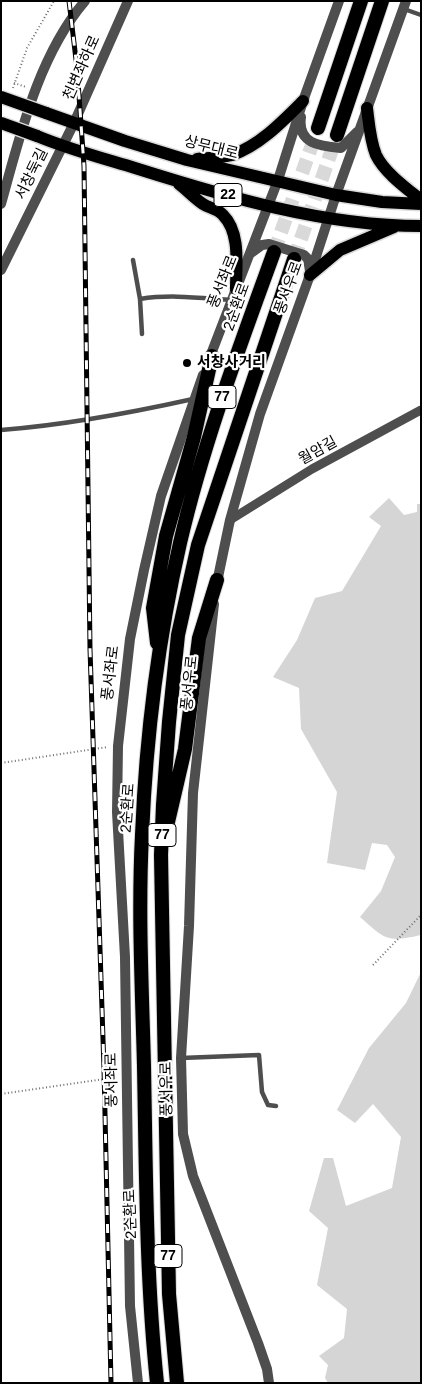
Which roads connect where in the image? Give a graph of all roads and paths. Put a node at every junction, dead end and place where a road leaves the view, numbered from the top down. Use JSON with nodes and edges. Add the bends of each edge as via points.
{"nodes":[{"id":1,"x":54,"y":1,"type":"edge"},
{"id":2,"x":85,"y":1,"type":"edge"},
{"id":3,"x":128,"y":1,"type":"edge"},
{"id":4,"x":339,"y":1,"type":"edge"},
{"id":5,"x":361,"y":1,"type":"edge"},
{"id":6,"x":382,"y":1,"type":"edge"},
{"id":7,"x":405,"y":5,"type":"edge"},
{"id":8,"x":421,"y":15,"type":"edge"},
{"id":9,"x":7,"y":93,"type":"edge"},
{"id":10,"x":303,"y":101,"type":"junction"},
{"id":11,"x":367,"y":108,"type":"junction"},
{"id":12,"x":1,"y":123,"type":"edge"},
{"id":13,"x":74,"y":123,"type":"junction"},
{"id":14,"x":318,"y":128,"type":"tunnel mouth"},
{"id":15,"x":359,"y":130,"type":"junction"},
{"id":16,"x":337,"y":135,"type":"tunnel mouth"},
{"id":17,"x":62,"y":145,"type":"junction"},
{"id":18,"x":187,"y":160,"type":"junction"},
{"id":19,"x":278,"y":180,"type":"junction"},
{"id":20,"x":175,"y":181,"type":"junction"},
{"id":21,"x":336,"y":194,"type":"junction"},
{"id":22,"x":421,"y":202,"type":"edge"},
{"id":23,"x":1,"y":204,"type":"edge"},
{"id":24,"x":267,"y":205,"type":"junction"},
{"id":25,"x":328,"y":218,"type":"junction"},
{"id":26,"x":397,"y":226,"type":"junction"},
{"id":27,"x":421,"y":226,"type":"edge"},
{"id":28,"x":274,"y":252,"type":"tunnel mouth"},
{"id":29,"x":251,"y":253,"type":"junction"},
{"id":30,"x":294,"y":259,"type":"tunnel mouth"},
{"id":31,"x":133,"y":260,"type":"dead end"},
{"id":32,"x":1,"y":270,"type":"edge"},
{"id":33,"x":310,"y":275,"type":"junction"},
{"id":34,"x":234,"y":294,"type":"junction"},
{"id":35,"x":140,"y":299,"type":"junction"},
{"id":36,"x":142,"y":334,"type":"dead end"},
{"id":37,"x":212,"y":356,"type":"junction"},
{"id":38,"x":194,"y":399,"type":"junction"},
{"id":39,"x":421,"y":410,"type":"edge"},
{"id":40,"x":1,"y":430,"type":"edge"},
{"id":41,"x":230,"y":520,"type":"junction"},
{"id":42,"x":217,"y":580,"type":"junction"},
{"id":43,"x":158,"y":657,"type":"junction"},
{"id":44,"x":118,"y":746,"type":"junction"},
{"id":45,"x":1,"y":763,"type":"edge"},
{"id":46,"x":161,"y":855,"type":"junction"},
{"id":47,"x":421,"y":915,"type":"edge"},
{"id":48,"x":373,"y":964,"type":"dead end"},
{"id":49,"x":181,"y":1058,"type":"junction"},
{"id":50,"x":127,"y":1076,"type":"junction"},
{"id":51,"x":1,"y":1094,"type":"edge"},
{"id":52,"x":276,"y":1106,"type":"dead end"},
{"id":53,"x":138,"y":1383,"type":"edge"},
{"id":54,"x":158,"y":1383,"type":"edge"},
{"id":55,"x":177,"y":1383,"type":"edge"},
{"id":56,"x":270,"y":1383,"type":"edge"}],
"edges":[{"from":1,"to":9,"type":"path","via":[[27,48]]},
{"from":2,"to":23,"type":"street","via":[[74,14],[35,91]]},
{"from":3,"to":13,"type":"street","name":"천변좌하로"},
{"from":4,"to":10,"type":"street","name":"풍서좌로"},
{"from":5,"to":14,"type":"highway"},
{"from":6,"to":16,"type":"highway"},
{"from":7,"to":8,"type":"lane"},
{"from":7,"to":11,"type":"street","name":"풍서우로"},
{"from":9,"to":13,"type":"main road","name":"상무대로","number":"22","bridge":true},
{"from":10,"to":15,"type":"street","via":[[300,127],[306,139],[321,147],[341,148]]},
{"from":10,"to":18,"type":"main road","via":[[255,144],[230,156]]},
{"from":10,"to":19,"type":"street","name":"풍서좌로"},
{"from":11,"to":15,"type":"street","name":"풍서우로"},
{"from":11,"to":22,"type":"main road","via":[[377,156]]},
{"from":12,"to":17,"type":"main road","number":"22","bridge":true},
{"from":13,"to":17,"type":"street","name":"천변좌하로"},
{"from":13,"to":18,"type":"main road","name":"상무대로","number":"22"},
{"from":15,"to":21,"type":"street","name":"풍서우로"},
{"from":17,"to":20,"type":"main road","number":"22"},
{"from":17,"to":32,"type":"street","name":"서창둑길"},
{"from":18,"to":19,"type":"main road","name":"상무대로","number":"22"},
{"from":19,"to":21,"type":"main road","name":"상무대로","number":"22"},
{"from":19,"to":24,"type":"street","name":"풍서좌로"},
{"from":20,"to":24,"type":"main road","number":"22"},
{"from":20,"to":34,"type":"main road","via":[[203,204],[222,213],[230,224],[236,257]]},
{"from":21,"to":22,"type":"main road","name":"상무대로","number":"22","via":[[382,202]]},
{"from":21,"to":25,"type":"street","name":"풍서우로"},
{"from":24,"to":25,"type":"main road","number":"22"},
{"from":24,"to":29,"type":"street","name":"풍서좌로"},
{"from":25,"to":26,"type":"main road","number":"22"},
{"from":25,"to":33,"type":"street","name":"풍서우로"},
{"from":26,"to":27,"type":"main road","number":"22"},
{"from":26,"to":33,"type":"main road","via":[[340,250]]},
{"from":28,"to":43,"type":"highway","name":"2순환로","number":"77","via":[[207,444],[180,544]]},
{"from":29,"to":33,"type":"street","via":[[269,244],[304,255],[308,259]]},
{"from":29,"to":34,"type":"street","name":"풍서좌로"},
{"from":30,"to":46,"type":"highway","number":"77","via":[[198,544],[178,635],[162,804]]},
{"from":31,"to":35,"type":"lane"},
{"from":33,"to":41,"type":"street","name":"풍서우로","via":[[260,414]]},
{"from":34,"to":35,"type":"lane"},
{"from":34,"to":37,"type":"street","name":"풍서좌로"},
{"from":35,"to":36,"type":"lane"},
{"from":37,"to":38,"type":"street","name":"풍서좌로"},
{"from":37,"to":43,"type":"highway","via":[[194,437],[166,536],[153,608]]},
{"from":38,"to":40,"type":"lane","via":[[72,423]]},
{"from":38,"to":44,"type":"street","name":"풍서좌로","via":[[161,496],[144,570],[130,639]]},
{"from":39,"to":41,"type":"street","name":"월암길","via":[[312,469]]},
{"from":41,"to":42,"type":"street","name":"풍서우로"},
{"from":42,"to":46,"type":"highway","via":[[199,638],[185,749]]},
{"from":42,"to":49,"type":"street","name":"풍서우로","via":[[193,793]]},
{"from":43,"to":54,"type":"highway","name":"2순환로","number":"77","via":[[142,836],[141,926],[149,1294]]},
{"from":44,"to":45,"type":"path"},
{"from":44,"to":50,"type":"street","name":"풍서좌로","via":[[117,812],[125,957]]},
{"from":46,"to":55,"type":"highway","number":"77","via":[[169,1294]]},
{"from":47,"to":48,"type":"path"},
{"from":49,"to":52,"type":"lane","via":[[259,1055],[262,1092],[268,1104]]},
{"from":49,"to":56,"type":"street","name":"풍서우로","via":[[183,1134],[189,1164],[258,1343]]},
{"from":50,"to":51,"type":"path"},
{"from":50,"to":53,"type":"street","name":"풍서좌로","via":[[130,1306]]}]}
